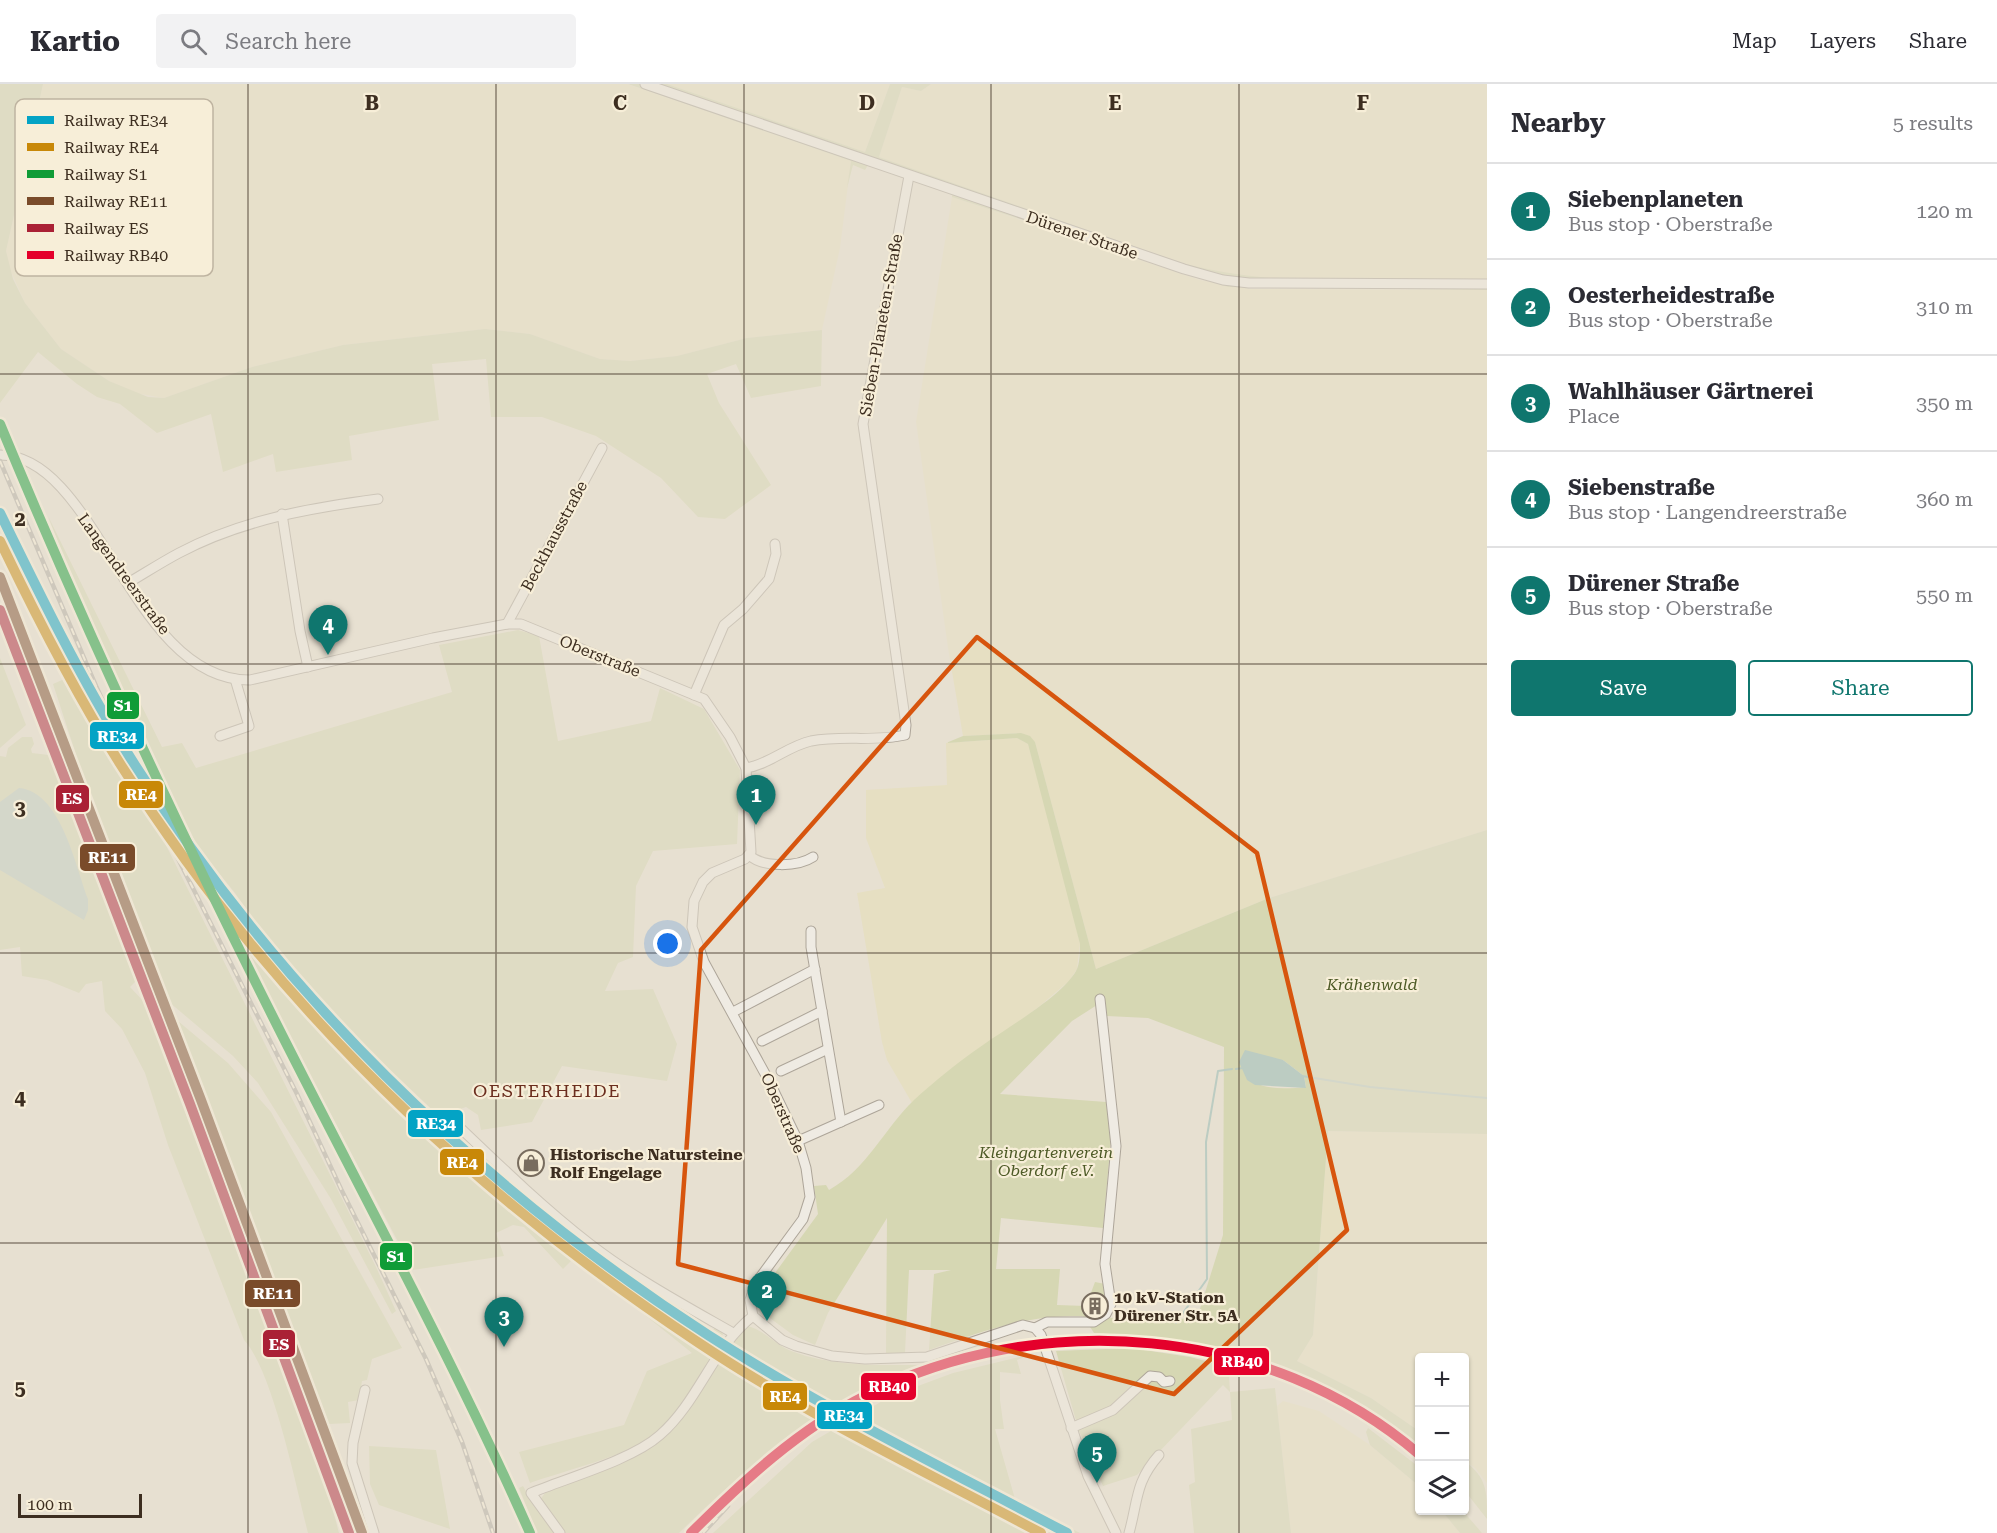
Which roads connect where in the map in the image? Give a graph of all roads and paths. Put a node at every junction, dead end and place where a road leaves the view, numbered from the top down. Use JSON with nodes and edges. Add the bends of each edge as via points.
{"nodes":[{"id":1,"x":645,"y":84,"type":"edge"},
{"id":2,"x":909,"y":176,"type":"junction"},
{"id":3,"x":1487,"y":284,"type":"edge"},
{"id":4,"x":602,"y":448,"type":"dead end"},
{"id":5,"x":0,"y":454,"type":"edge"},
{"id":6,"x":378,"y":499,"type":"dead end"},
{"id":7,"x":282,"y":514,"type":"junction"},
{"id":8,"x":775,"y":544,"type":"dead end"},
{"id":9,"x":128,"y":584,"type":"junction"},
{"id":10,"x":507,"y":624,"type":"junction"},
{"id":11,"x":433,"y":638,"type":"joint"},
{"id":12,"x":308,"y":667,"type":"junction"},
{"id":13,"x":235,"y":679,"type":"junction"},
{"id":14,"x":694,"y":695,"type":"junction"},
{"id":15,"x":220,"y":736,"type":"dead end"},
{"id":16,"x":746,"y":768,"type":"junction"},
{"id":17,"x":749,"y":855,"type":"junction"},
{"id":18,"x":813,"y":857,"type":"dead end"},
{"id":19,"x":811,"y":931,"type":"dead end"},
{"id":20,"x":815,"y":969,"type":"junction"},
{"id":21,"x":1100,"y":999,"type":"dead end"},
{"id":22,"x":822,"y":1011,"type":"junction"},
{"id":23,"x":733,"y":1012,"type":"junction"},
{"id":24,"x":762,"y":1041,"type":"dead end"},
{"id":25,"x":828,"y":1049,"type":"junction"},
{"id":26,"x":769,"y":1080,"type":"junction"},
{"id":27,"x":879,"y":1105,"type":"dead end"},
{"id":28,"x":451,"y":1119,"type":"dead end"},
{"id":29,"x":841,"y":1122,"type":"junction"},
{"id":30,"x":798,"y":1141,"type":"junction"},
{"id":31,"x":753,"y":1316,"type":"junction"},
{"id":32,"x":1035,"y":1328,"type":"junction"},
{"id":33,"x":733,"y":1333,"type":"junction"},
{"id":34,"x":1170,"y":1381,"type":"dead end"},
{"id":35,"x":364,"y":1390,"type":"dead end"},
{"id":36,"x":1071,"y":1428,"type":"junction"},
{"id":37,"x":1159,"y":1455,"type":"dead end"},
{"id":38,"x":374,"y":1533,"type":"edge"},
{"id":39,"x":560,"y":1533,"type":"edge"},
{"id":40,"x":1116,"y":1533,"type":"edge"},
{"id":41,"x":1130,"y":1533,"type":"edge"}],
"edges":[{"from":1,"to":2,"type":"street","name":"Dürener Straße"},
{"from":2,"to":3,"type":"street","name":"Dürener Straße","via":[[1223,280]]},
{"from":2,"to":16,"type":"street","name":"Sieben-Planeten-Straße","via":[[864,413],[905,735],[812,741]]},
{"from":4,"to":10,"type":"street","name":"Beckhausstraße"},
{"from":5,"to":9,"type":"street","name":"Langendreerstraße","via":[[17,455],[46,470]]},
{"from":6,"to":7,"type":"street"},
{"from":7,"to":9,"type":"street","via":[[180,552]]},
{"from":7,"to":12,"type":"street"},
{"from":8,"to":14,"type":"street","via":[[769,579],[724,625]]},
{"from":9,"to":13,"type":"street","name":"Langendreerstraße","via":[[177,647],[200,666]]},
{"from":10,"to":11,"type":"street","name":"Oberstraße"},
{"from":10,"to":14,"type":"street","name":"Oberstraße","via":[[535,629]]},
{"from":11,"to":12,"type":"street","name":"Langendreerstraße"},
{"from":12,"to":13,"type":"street","name":"Langendreerstraße","via":[[250,680]]},
{"from":13,"to":15,"type":"street","via":[[249,726]]},
{"from":14,"to":16,"type":"street","name":"Oberstraße","via":[[711,706]]},
{"from":16,"to":17,"type":"street","name":"Oberstraße","via":[[752,847]]},
{"from":17,"to":18,"type":"street","via":[[759,863],[803,863]]},
{"from":17,"to":23,"type":"street","name":"Oberstraße","via":[[712,873],[703,882],[697,890],[692,914],[696,944]]},
{"from":19,"to":20,"type":"street"},
{"from":20,"to":22,"type":"street"},
{"from":20,"to":23,"type":"street"},
{"from":21,"to":32,"type":"street","via":[[1116,1146],[1105,1264],[1111,1304],[1106,1314],[1094,1322],[1047,1322]]},
{"from":22,"to":24,"type":"street"},
{"from":22,"to":25,"type":"street"},
{"from":23,"to":26,"type":"street","name":"Oberstraße"},
{"from":25,"to":26,"type":"street"},
{"from":25,"to":29,"type":"street"},
{"from":26,"to":30,"type":"street","name":"Oberstraße"},
{"from":27,"to":29,"type":"street"},
{"from":28,"to":33,"type":"street","via":[[592,1246]]},
{"from":29,"to":30,"type":"street"},
{"from":30,"to":31,"type":"street","name":"Oberstraße","via":[[807,1168],[808,1208],[756,1283],[750,1300]]},
{"from":31,"to":32,"type":"street","via":[[796,1346],[865,1359],[927,1357],[1023,1325]]},
{"from":31,"to":33,"type":"street"},
{"from":32,"to":36,"type":"street","via":[[1041,1335]]},
{"from":33,"to":39,"type":"street","via":[[700,1386],[662,1434],[642,1449],[531,1493]]},
{"from":34,"to":36,"type":"street","via":[[1150,1376],[1113,1410]]},
{"from":35,"to":38,"type":"street","via":[[352,1443],[352,1463]]},
{"from":36,"to":40,"type":"street","via":[[1088,1476]]},
{"from":37,"to":41,"type":"street","via":[[1138,1488]]}]}
